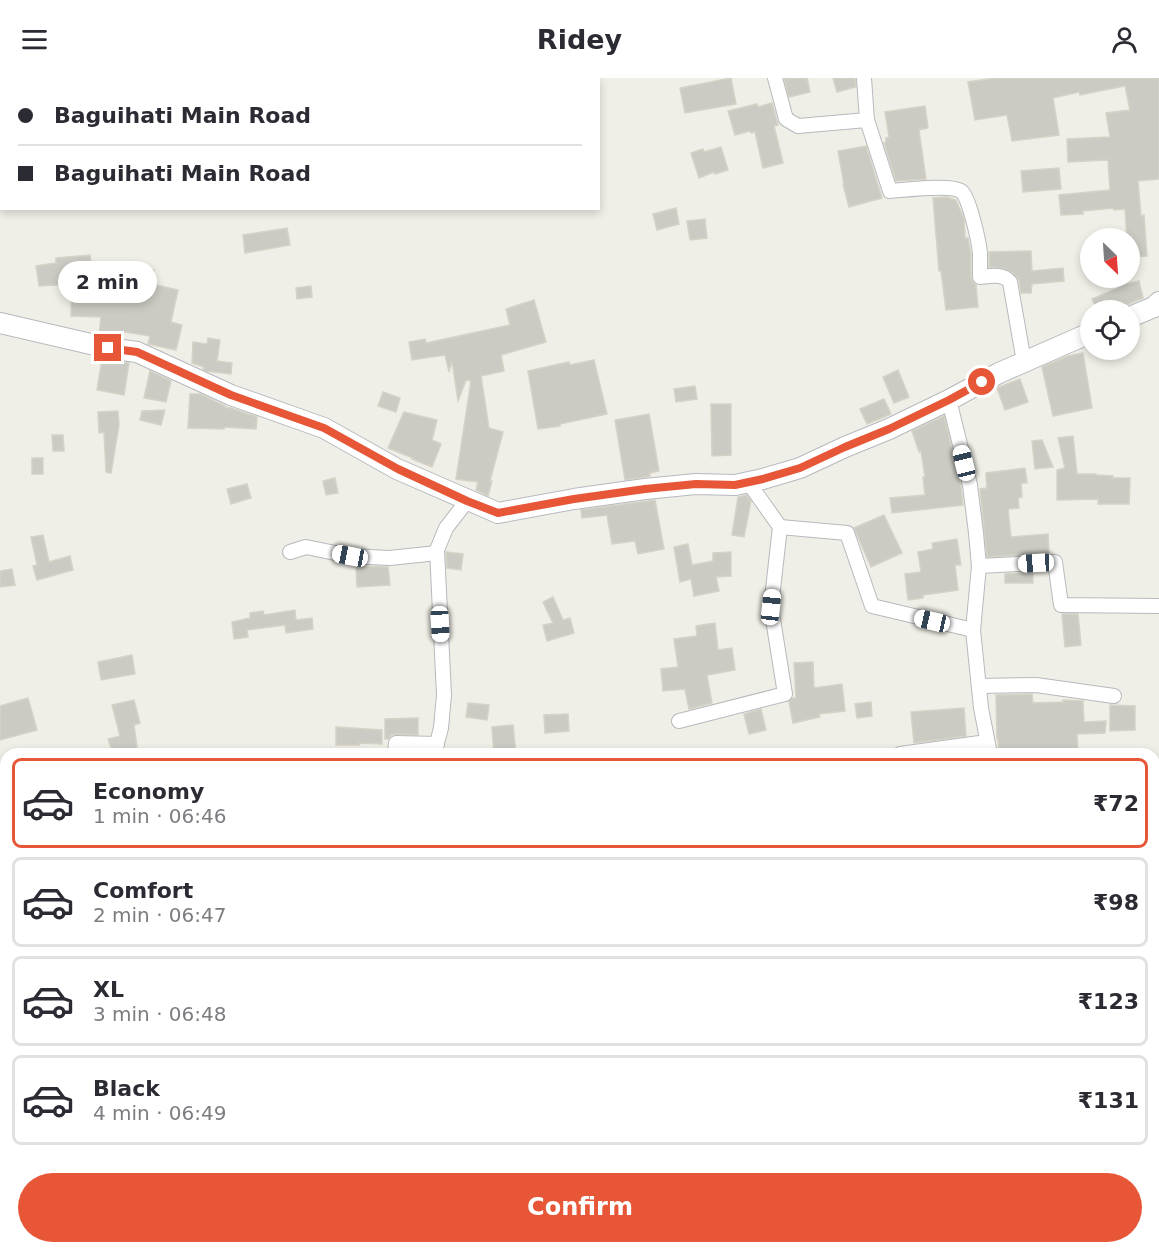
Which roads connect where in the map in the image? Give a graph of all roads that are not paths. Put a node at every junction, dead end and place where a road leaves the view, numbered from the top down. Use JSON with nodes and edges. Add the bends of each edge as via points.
{"nodes":[{"id":1,"x":775,"y":78,"type":"edge"},
{"id":2,"x":864,"y":78,"type":"edge"},
{"id":3,"x":867,"y":120,"type":"junction"},
{"id":4,"x":1159,"y":302,"type":"edge"},
{"id":5,"x":1140,"y":313,"type":"edge"},
{"id":6,"x":0,"y":323,"type":"edge"},
{"id":7,"x":1080,"y":337,"type":"edge"},
{"id":8,"x":1024,"y":362,"type":"junction"},
{"id":9,"x":949,"y":400,"type":"junction"},
{"id":10,"x":748,"y":482,"type":"junction"},
{"id":11,"x":467,"y":501,"type":"junction"},
{"id":12,"x":780,"y":527,"type":"junction"},
{"id":13,"x":290,"y":552,"type":"dead end"},
{"id":14,"x":437,"y":553,"type":"junction"},
{"id":15,"x":979,"y":566,"type":"junction"},
{"id":16,"x":1159,"y":606,"type":"edge"},
{"id":17,"x":973,"y":630,"type":"junction"},
{"id":18,"x":979,"y":686,"type":"junction"},
{"id":19,"x":1114,"y":696,"type":"dead end"},
{"id":20,"x":679,"y":721,"type":"dead end"},
{"id":21,"x":396,"y":748,"type":"edge"},
{"id":22,"x":428,"y":748,"type":"edge"},
{"id":23,"x":435,"y":748,"type":"edge"},
{"id":24,"x":989,"y":748,"type":"edge"}],
"edges":[{"from":1,"to":3,"type":"street","via":[[786,119],[798,126]]},
{"from":2,"to":3,"type":"street"},
{"from":3,"to":8,"type":"street","via":[[890,190],[948,188],[961,191],[966,197],[980,251],[980,277],[1001,276],[1010,282]]},
{"from":4,"to":5,"type":"street"},
{"from":6,"to":11,"type":"street","via":[[137,352],[231,395],[324,428]]},
{"from":7,"to":8,"type":"street"},
{"from":8,"to":9,"type":"street"},
{"from":9,"to":10,"type":"street","via":[[800,468]]},
{"from":9,"to":15,"type":"street","via":[[970,485]]},
{"from":10,"to":11,"type":"street","via":[[645,489],[498,513]]},
{"from":10,"to":12,"type":"street"},
{"from":11,"to":14,"type":"street","via":[[446,528]]},
{"from":12,"to":17,"type":"street","via":[[847,533],[872,606]]},
{"from":12,"to":20,"type":"street","via":[[771,607],[785,694]]},
{"from":13,"to":14,"type":"street","via":[[306,547],[350,556],[390,558]]},
{"from":14,"to":23,"type":"street","via":[[444,695]]},
{"from":15,"to":16,"type":"street","via":[[1055,562],[1061,605]]},
{"from":15,"to":17,"type":"street"},
{"from":17,"to":18,"type":"street"},
{"from":18,"to":19,"type":"street","via":[[1036,685]]},
{"from":18,"to":24,"type":"street"},
{"from":21,"to":22,"type":"street","via":[[396,743]]}]}
